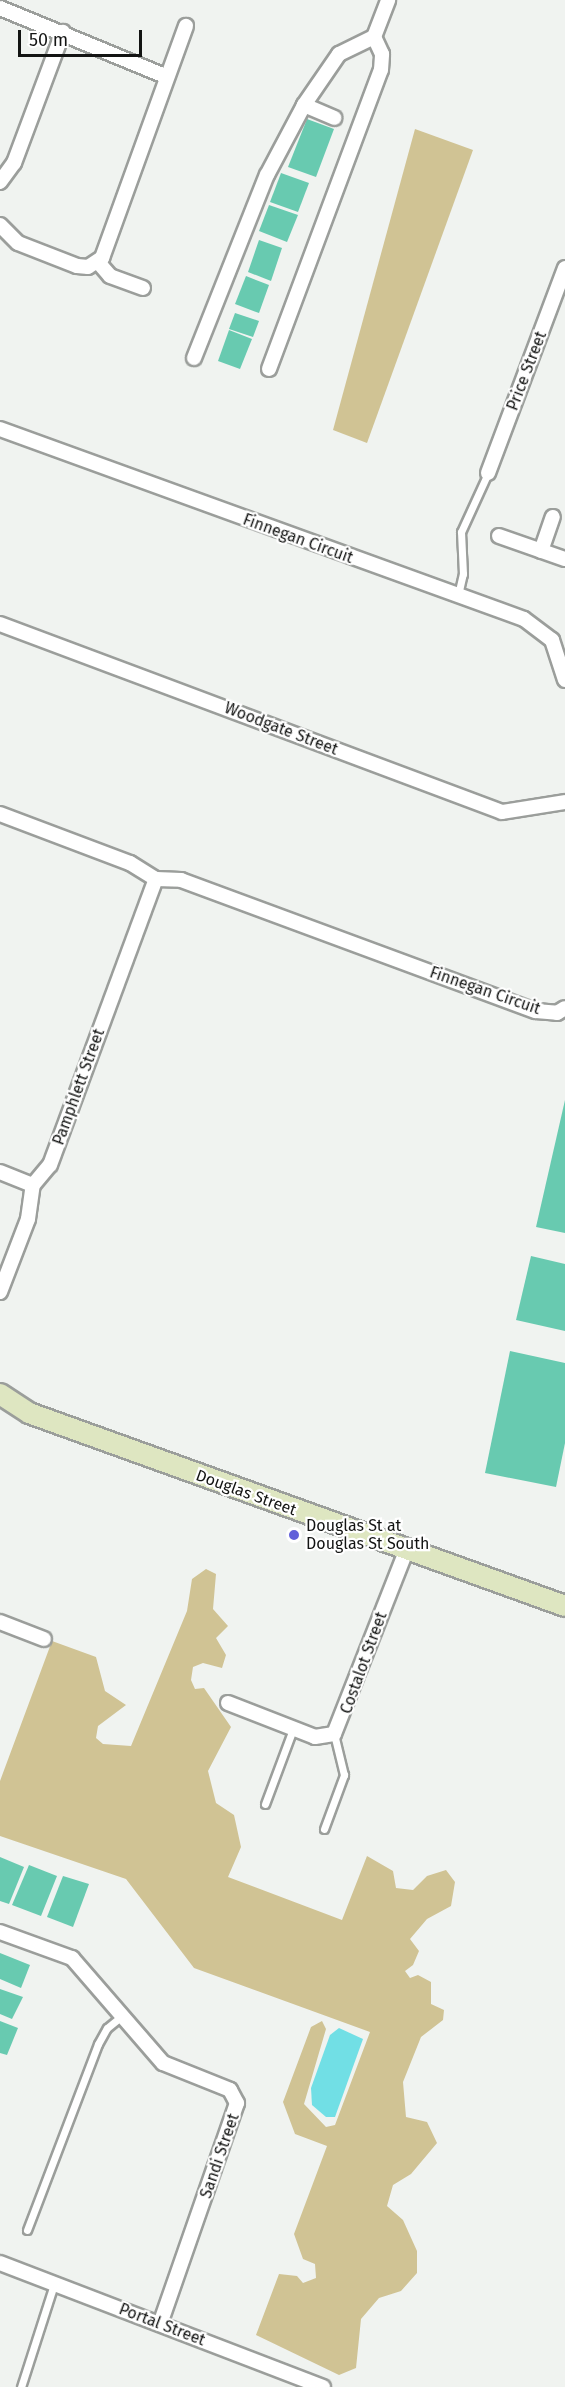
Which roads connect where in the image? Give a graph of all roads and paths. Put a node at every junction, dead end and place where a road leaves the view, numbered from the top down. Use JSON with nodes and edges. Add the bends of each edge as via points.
{"nodes":[{"id":1,"x":388,"y":0,"type":"edge"},
{"id":2,"x":0,"y":8,"type":"edge"},
{"id":3,"x":186,"y":26,"type":"dead end"},
{"id":4,"x":63,"y":32,"type":"junction"},
{"id":5,"x":374,"y":37,"type":"junction"},
{"id":6,"x":165,"y":76,"type":"junction"},
{"id":7,"x":304,"y":105,"type":"junction"},
{"id":8,"x":334,"y":118,"type":"dead end"},
{"id":9,"x":0,"y":183,"type":"edge"},
{"id":10,"x":0,"y":225,"type":"edge"},
{"id":11,"x":98,"y":262,"type":"junction"},
{"id":12,"x":565,"y":268,"type":"edge"},
{"id":13,"x":143,"y":288,"type":"dead end"},
{"id":14,"x":194,"y":358,"type":"dead end"},
{"id":15,"x":269,"y":369,"type":"dead end"},
{"id":16,"x":0,"y":429,"type":"edge"},
{"id":17,"x":488,"y":473,"type":"joint"},
{"id":18,"x":553,"y":518,"type":"dead end"},
{"id":19,"x":499,"y":536,"type":"dead end"},
{"id":20,"x":541,"y":551,"type":"junction"},
{"id":21,"x":565,"y":559,"type":"edge"},
{"id":22,"x":458,"y":598,"type":"junction"},
{"id":23,"x":0,"y":624,"type":"edge"},
{"id":24,"x":565,"y":680,"type":"edge"},
{"id":25,"x":565,"y":802,"type":"edge"},
{"id":26,"x":0,"y":814,"type":"edge"},
{"id":27,"x":156,"y":879,"type":"junction"},
{"id":28,"x":565,"y":1008,"type":"edge"},
{"id":29,"x":0,"y":1172,"type":"edge"},
{"id":30,"x":33,"y":1185,"type":"junction"},
{"id":31,"x":0,"y":1292,"type":"edge"},
{"id":32,"x":0,"y":1394,"type":"edge"},
{"id":33,"x":406,"y":1551,"type":"junction"},
{"id":34,"x":565,"y":1605,"type":"edge"},
{"id":35,"x":0,"y":1622,"type":"edge"},
{"id":36,"x":44,"y":1639,"type":"dead end"},
{"id":37,"x":228,"y":1703,"type":"dead end"},
{"id":38,"x":293,"y":1729,"type":"junction"},
{"id":39,"x":334,"y":1734,"type":"junction"},
{"id":40,"x":265,"y":1804,"type":"dead end"},
{"id":41,"x":324,"y":1829,"type":"dead end"},
{"id":42,"x":0,"y":1932,"type":"edge"},
{"id":43,"x":122,"y":2016,"type":"junction"},
{"id":44,"x":27,"y":2230,"type":"dead end"},
{"id":45,"x":0,"y":2263,"type":"edge"},
{"id":46,"x":55,"y":2283,"type":"junction"},
{"id":47,"x":160,"y":2324,"type":"junction"},
{"id":48,"x":21,"y":2387,"type":"edge"},
{"id":49,"x":323,"y":2387,"type":"edge"}],
"edges":[{"from":1,"to":5,"type":"street"},
{"from":2,"to":4,"type":"street"},
{"from":3,"to":6,"type":"street"},
{"from":4,"to":6,"type":"street"},
{"from":4,"to":9,"type":"street","via":[[14,163]]},
{"from":5,"to":7,"type":"street","via":[[335,58]]},
{"from":5,"to":15,"type":"street","via":[[382,54],[381,70]]},
{"from":6,"to":11,"type":"street","via":[[108,248]]},
{"from":7,"to":8,"type":"street"},
{"from":7,"to":14,"type":"street","via":[[267,175]]},
{"from":10,"to":11,"type":"street","via":[[26,247],[83,267]]},
{"from":11,"to":13,"type":"street","via":[[110,276]]},
{"from":12,"to":17,"type":"street","name":"Price Street"},
{"from":16,"to":22,"type":"street","name":"Finnegan Circuit"},
{"from":17,"to":22,"type":"lane","via":[[461,532],[463,574]]},
{"from":18,"to":20,"type":"street"},
{"from":19,"to":20,"type":"street"},
{"from":20,"to":21,"type":"street"},
{"from":22,"to":24,"type":"street","name":"Finnegan Circuit","via":[[542,629],[552,640]]},
{"from":23,"to":25,"type":"street","name":"Woodgate Street","via":[[502,812]]},
{"from":26,"to":27,"type":"street","name":"Finnegan Circuit","via":[[130,863]]},
{"from":27,"to":28,"type":"street","name":"Finnegan Circuit","via":[[181,880],[536,1011],[557,1013]]},
{"from":27,"to":30,"type":"street","name":"Pamphlett Street","via":[[50,1165]]},
{"from":29,"to":30,"type":"street"},
{"from":30,"to":31,"type":"street","name":"Pamphlett Street","via":[[28,1219]]},
{"from":32,"to":33,"type":"main road","name":"Douglas Street","via":[[29,1413]]},
{"from":33,"to":34,"type":"main road","name":"Douglas Street"},
{"from":33,"to":39,"type":"street","name":"Costalot Street"},
{"from":35,"to":36,"type":"street"},
{"from":37,"to":38,"type":"street","name":"Costalot Street"},
{"from":38,"to":39,"type":"street","name":"Costalot Street","via":[[315,1737]]},
{"from":38,"to":40,"type":"lane"},
{"from":39,"to":41,"type":"lane","via":[[344,1775]]},
{"from":42,"to":43,"type":"street","name":"Sandi Street","via":[[72,1958]]},
{"from":43,"to":44,"type":"lane","via":[[107,2028],[99,2044]]},
{"from":43,"to":47,"type":"street","name":"Sandi Street","via":[[163,2063],[230,2090],[237,2103]]},
{"from":45,"to":46,"type":"street","name":"Portal Street"},
{"from":46,"to":47,"type":"street","name":"Portal Street"},
{"from":46,"to":48,"type":"lane"},
{"from":47,"to":49,"type":"street","name":"Portal Street"}]}
